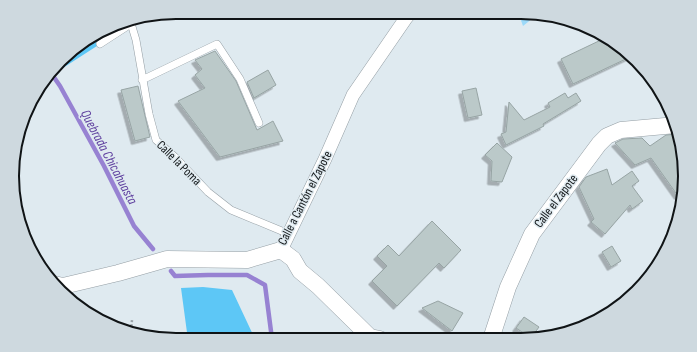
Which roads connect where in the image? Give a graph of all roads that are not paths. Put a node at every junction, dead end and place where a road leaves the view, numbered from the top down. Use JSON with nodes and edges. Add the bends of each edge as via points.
{"nodes":[{"id":1,"x":405,"y":19,"type":"edge"},
{"id":2,"x":132,"y":25,"type":"edge"},
{"id":3,"x":121,"y":29,"type":"edge"},
{"id":4,"x":100,"y":44,"type":"dead end"},
{"id":5,"x":142,"y":80,"type":"junction"},
{"id":6,"x":259,"y":123,"type":"dead end"},
{"id":7,"x":670,"y":126,"type":"edge"},
{"id":8,"x":289,"y":234,"type":"junction"},
{"id":9,"x":280,"y":250,"type":"junction"},
{"id":10,"x":64,"y":286,"type":"edge"},
{"id":11,"x":368,"y":333,"type":"edge"},
{"id":12,"x":493,"y":333,"type":"edge"}],
"edges":[{"from":1,"to":8,"type":"street","name":"Calle a Cantón el Zapote","via":[[353,95]]},
{"from":2,"to":5,"type":"lane","name":"Calle la Poma"},
{"from":3,"to":4,"type":"lane"},
{"from":5,"to":6,"type":"lane","via":[[217,44],[240,79]]},
{"from":5,"to":8,"type":"lane","name":"Calle la Poma","via":[[156,140],[208,192],[232,210]]},
{"from":7,"to":12,"type":"street","name":"Calle el Zapote","via":[[620,130],[606,136],[599,144],[532,234],[508,287]]},
{"from":8,"to":9,"type":"street","name":"Calle a Cantón el Zapote"},
{"from":9,"to":10,"type":"street","name":"Calle a Cantón el Zapote","via":[[247,260],[166,259]]},
{"from":9,"to":11,"type":"street"}]}
